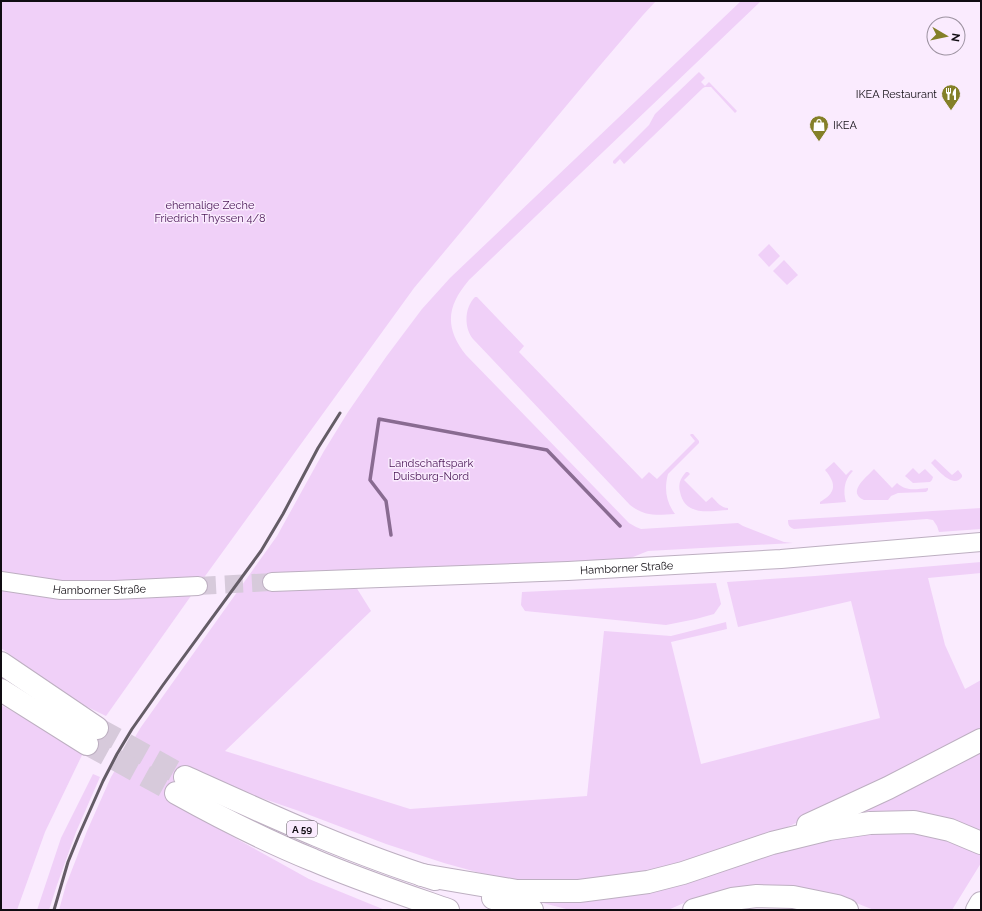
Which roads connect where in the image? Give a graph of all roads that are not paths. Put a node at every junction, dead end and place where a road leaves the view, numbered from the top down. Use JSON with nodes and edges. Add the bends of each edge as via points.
{"nodes":[{"id":1,"x":981,"y":542,"type":"edge"},
{"id":2,"x":1,"y":581,"type":"edge"},
{"id":3,"x":272,"y":582,"type":"tunnel mouth"},
{"id":4,"x":198,"y":586,"type":"tunnel mouth"},
{"id":5,"x":1,"y":663,"type":"edge"},
{"id":6,"x":1,"y":690,"type":"edge"},
{"id":7,"x":981,"y":740,"type":"edge"},
{"id":8,"x":981,"y":843,"type":"edge"},
{"id":9,"x":772,"y":844,"type":"junction"},
{"id":10,"x":422,"y":875,"type":"junction"},
{"id":11,"x":412,"y":898,"type":"junction"},
{"id":12,"x":981,"y":903,"type":"edge"},
{"id":13,"x":434,"y":910,"type":"edge"},
{"id":14,"x":448,"y":910,"type":"edge"},
{"id":15,"x":532,"y":910,"type":"edge"},
{"id":16,"x":694,"y":910,"type":"edge"},
{"id":17,"x":847,"y":910,"type":"edge"},
{"id":18,"x":977,"y":910,"type":"edge"}],
"edges":[{"from":1,"to":3,"type":"street","name":"Hamborner Straße","via":[[782,559],[568,572]]},
{"from":2,"to":4,"type":"street","name":"Hamborner Straße","via":[[61,590]]},
{"from":5,"to":6,"type":"highway","via":[[92,736]]},
{"from":7,"to":9,"type":"highway"},
{"from":8,"to":9,"type":"highway","via":[[950,830],[914,822],[900,822],[829,829]]},
{"from":9,"to":10,"type":"highway","via":[[648,882],[579,891],[517,891]]},
{"from":10,"to":11,"type":"highway","number":"A 59","via":[[339,845],[243,804],[180,785],[226,820],[312,860]]},
{"from":10,"to":15,"type":"highway","number":"A 59"},
{"from":11,"to":13,"type":"highway"},
{"from":11,"to":14,"type":"highway","number":"A 59"},
{"from":12,"to":18,"type":"highway"},
{"from":16,"to":17,"type":"highway","via":[[732,899],[757,896],[793,897]]}]}
